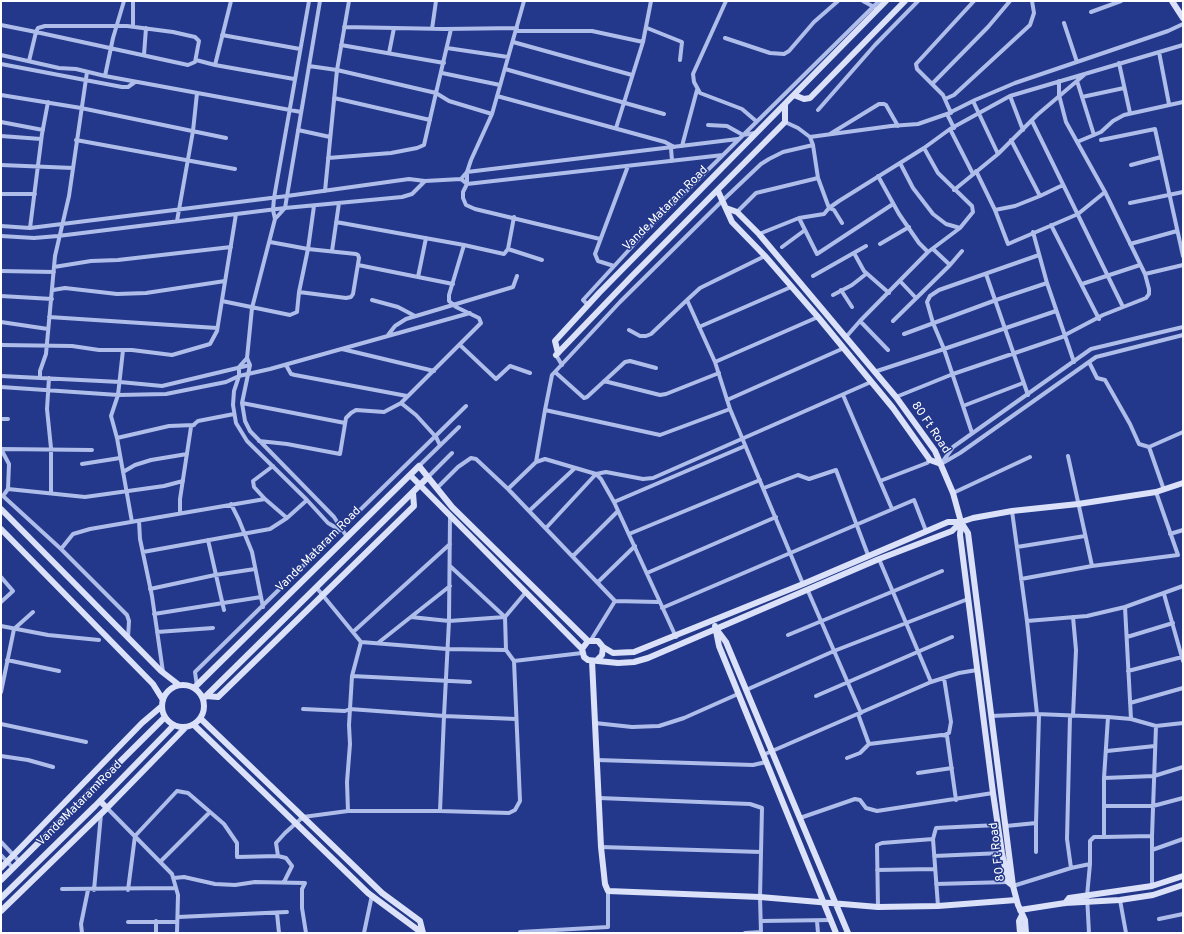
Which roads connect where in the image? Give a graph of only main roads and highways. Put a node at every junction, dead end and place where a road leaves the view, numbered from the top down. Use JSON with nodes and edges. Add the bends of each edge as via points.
{"nodes":[{"id":1,"x":886,"y":1,"type":"edge"},
{"id":2,"x":905,"y":1,"type":"edge"},
{"id":3,"x":1172,"y":1,"type":"edge"},
{"id":4,"x":874,"y":6,"type":"edge"},
{"id":5,"x":1183,"y":18,"type":"edge"},
{"id":6,"x":794,"y":95,"type":"junction"},
{"id":7,"x":785,"y":104,"type":"junction"},
{"id":8,"x":718,"y":191,"type":"junction"},
{"id":9,"x":726,"y":208,"type":"junction"},
{"id":10,"x":941,"y":464,"type":"junction"},
{"id":11,"x":410,"y":475,"type":"junction"},
{"id":12,"x":428,"y":477,"type":"junction"},
{"id":13,"x":1183,"y":483,"type":"edge"},
{"id":14,"x":420,"y":486,"type":"junction"},
{"id":15,"x":413,"y":493,"type":"junction"},
{"id":16,"x":1,"y":509,"type":"edge"},
{"id":17,"x":961,"y":522,"type":"junction"},
{"id":18,"x":1,"y":528,"type":"edge"},
{"id":19,"x":714,"y":621,"type":"junction"},
{"id":20,"x":716,"y":628,"type":"junction"},
{"id":21,"x":590,"y":640,"type":"junction"},
{"id":22,"x":603,"y":647,"type":"junction"},
{"id":23,"x":582,"y":651,"type":"junction"},
{"id":24,"x":595,"y":661,"type":"junction"},
{"id":25,"x":179,"y":686,"type":"junction"},
{"id":26,"x":196,"y":687,"type":"junction"},
{"id":27,"x":205,"y":698,"type":"junction"},
{"id":28,"x":163,"y":703,"type":"junction"},
{"id":29,"x":165,"y":717,"type":"junction"},
{"id":30,"x":200,"y":718,"type":"junction"},
{"id":31,"x":174,"y":725,"type":"junction"},
{"id":32,"x":194,"y":725,"type":"junction"},
{"id":33,"x":185,"y":728,"type":"junction"},
{"id":34,"x":100,"y":801,"type":"junction"},
{"id":35,"x":107,"y":808,"type":"junction"},
{"id":36,"x":1,"y":868,"type":"edge"},
{"id":37,"x":1183,"y":876,"type":"edge"},
{"id":38,"x":1,"y":880,"type":"edge"},
{"id":39,"x":1183,"y":885,"type":"edge"},
{"id":40,"x":1013,"y":886,"type":"junction"},
{"id":41,"x":1,"y":898,"type":"edge"},
{"id":42,"x":1088,"y":899,"type":"junction"},
{"id":43,"x":1016,"y":900,"type":"junction"},
{"id":44,"x":823,"y":902,"type":"junction"},
{"id":45,"x":836,"y":904,"type":"junction"},
{"id":46,"x":1,"y":911,"type":"edge"},
{"id":47,"x":1021,"y":913,"type":"junction"},
{"id":48,"x":423,"y":933,"type":"edge"},
{"id":49,"x":836,"y":933,"type":"edge"},
{"id":50,"x":848,"y":933,"type":"edge"},
{"id":51,"x":1020,"y":933,"type":"edge"},
{"id":52,"x":1026,"y":933,"type":"edge"}],
"edges":[{"from":1,"to":4,"type":"main road","name":"Vande Mataram Road"},
{"from":2,"to":6,"type":"main road","via":[[810,98],[804,99]]},
{"from":3,"to":5,"type":"main road"},
{"from":4,"to":6,"type":"main road","name":"Vande Mataram Road"},
{"from":6,"to":7,"type":"main road","name":"Vande Mataram Road"},
{"from":7,"to":8,"type":"main road","name":"Vande Mataram Road","via":[[785,122]]},
{"from":7,"to":8,"type":"main road","name":"Vande Mataram Road","via":[[674,215],[555,341],[557,354]]},
{"from":8,"to":9,"type":"main road"},
{"from":9,"to":10,"type":"main road","name":"80 Ft Road","via":[[737,212],[759,234],[896,397]]},
{"from":9,"to":10,"type":"main road","name":"80 Ft Road","via":[[732,222],[765,256],[844,348],[893,408],[930,460]]},
{"from":10,"to":17,"type":"main road"},
{"from":11,"to":12,"type":"main road","name":"Vande Mataram Road","via":[[419,466]]},
{"from":11,"to":14,"type":"main road"},
{"from":11,"to":26,"type":"main road","name":"Vande Mataram Road"},
{"from":12,"to":14,"type":"main road","name":"Vande Mataram Road"},
{"from":12,"to":21,"type":"main road","via":[[452,507]]},
{"from":13,"to":17,"type":"main road","via":[[1156,492],[1012,511]]},
{"from":14,"to":15,"type":"main road","name":"Vande Mataram Road"},
{"from":14,"to":23,"type":"main road"},
{"from":15,"to":27,"type":"main road","name":"Vande Mataram Road"},
{"from":15,"to":27,"type":"main road","via":[[414,506],[218,697]]},
{"from":16,"to":25,"type":"main road","via":[[163,673]]},
{"from":17,"to":19,"type":"main road","via":[[948,522]]},
{"from":17,"to":20,"type":"main road","via":[[952,531]]},
{"from":17,"to":40,"type":"main road","name":"80 Ft Road","via":[[968,534]]},
{"from":17,"to":40,"type":"main road","name":"80 Ft Road","via":[[960,536],[993,793],[1008,882]]},
{"from":18,"to":28,"type":"main road","via":[[153,684]]},
{"from":19,"to":20,"type":"main road"},
{"from":19,"to":22,"type":"main road","via":[[634,652],[614,653]]},
{"from":20,"to":24,"type":"main road","via":[[634,662]]},
{"from":20,"to":44,"type":"main road","via":[[719,646]]},
{"from":20,"to":45,"type":"main road","via":[[726,642]]},
{"from":21,"to":22,"type":"main road","via":[[598,641]]},
{"from":21,"to":23,"type":"main road"},
{"from":22,"to":24,"type":"main road","via":[[602,655]]},
{"from":23,"to":24,"type":"main road","via":[[588,660]]},
{"from":24,"to":44,"type":"main road","via":[[601,847],[604,884],[608,891]]},
{"from":25,"to":26,"type":"main road"},
{"from":25,"to":28,"type":"main road","via":[[169,690]]},
{"from":26,"to":27,"type":"main road"},
{"from":27,"to":30,"type":"main road","via":[[204,712]]},
{"from":28,"to":29,"type":"main road"},
{"from":28,"to":36,"type":"main road"},
{"from":29,"to":31,"type":"main road"},
{"from":29,"to":38,"type":"main road","name":"Vande Mataram Road"},
{"from":30,"to":32,"type":"main road"},
{"from":30,"to":48,"type":"main road","via":[[382,893],[420,921]]},
{"from":31,"to":33,"type":"main road"},
{"from":31,"to":34,"type":"main road","name":"Vande Mataram Road"},
{"from":32,"to":33,"type":"main road"},
{"from":32,"to":48,"type":"main road","via":[[372,895]]},
{"from":33,"to":35,"type":"main road"},
{"from":34,"to":35,"type":"main road"},
{"from":34,"to":41,"type":"main road","name":"Vande Mataram Road"},
{"from":35,"to":46,"type":"main road"},
{"from":37,"to":42,"type":"main road","via":[[1152,886]]},
{"from":39,"to":42,"type":"main road","via":[[1120,900]]},
{"from":40,"to":43,"type":"main road"},
{"from":42,"to":47,"type":"main road","via":[[1069,898],[1065,903]]},
{"from":43,"to":45,"type":"main road","via":[[878,908]]},
{"from":43,"to":47,"type":"main road"},
{"from":44,"to":45,"type":"main road"},
{"from":44,"to":49,"type":"main road"},
{"from":45,"to":50,"type":"main road"},
{"from":47,"to":51,"type":"main road"},
{"from":47,"to":52,"type":"main road","via":[[1025,920]]}]}
